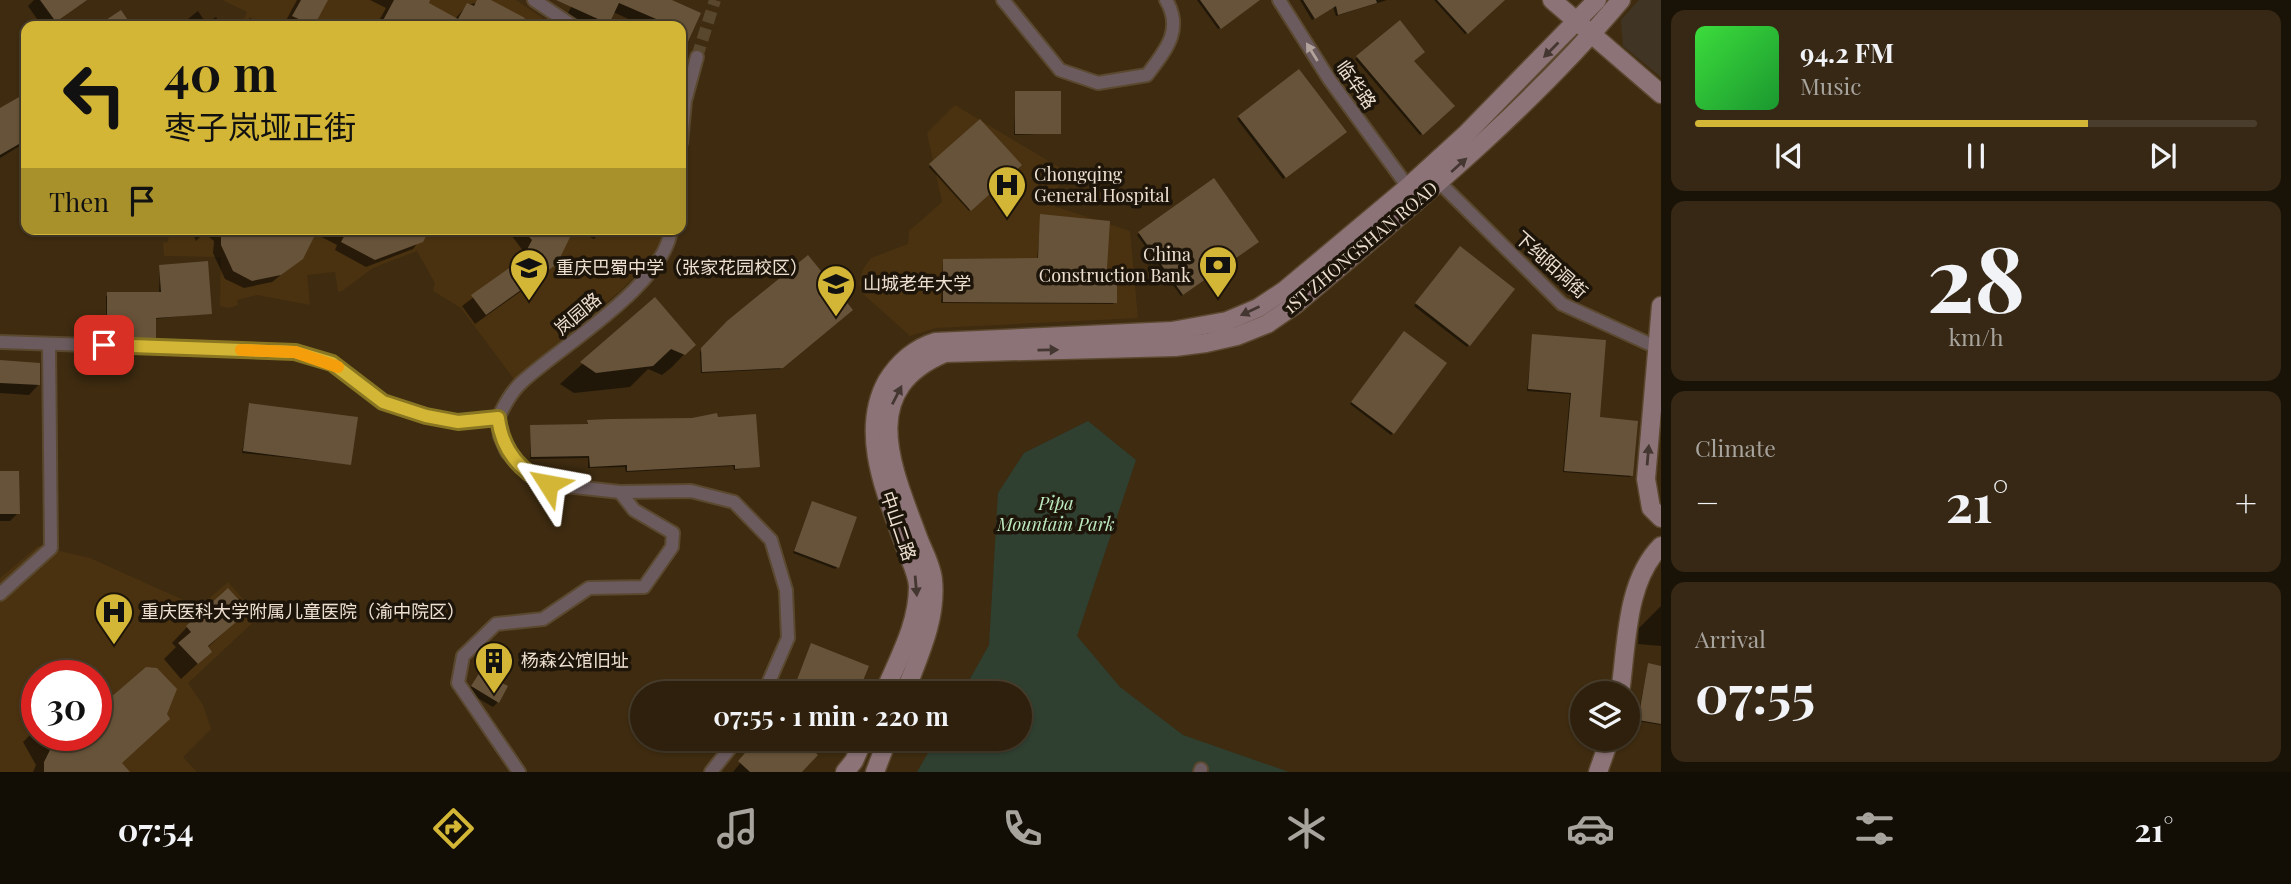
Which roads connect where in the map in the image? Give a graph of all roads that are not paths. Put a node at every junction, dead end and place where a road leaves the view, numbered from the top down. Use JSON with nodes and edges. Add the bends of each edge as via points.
{"nodes":[{"id":1,"x":534,"y":0,"type":"edge"},
{"id":2,"x":1003,"y":0,"type":"edge"},
{"id":3,"x":1166,"y":0,"type":"edge"},
{"id":4,"x":1279,"y":0,"type":"edge"},
{"id":5,"x":1552,"y":0,"type":"edge"},
{"id":6,"x":1597,"y":0,"type":"edge"},
{"id":7,"x":1621,"y":0,"type":"edge"},
{"id":8,"x":566,"y":21,"type":"edge"},
{"id":9,"x":1577,"y":23,"type":"junction"},
{"id":10,"x":1591,"y":36,"type":"junction"},
{"id":11,"x":697,"y":57,"type":"tunnel mouth"},
{"id":12,"x":686,"y":91,"type":"edge"},
{"id":13,"x":1661,"y":94,"type":"edge"},
{"id":14,"x":1440,"y":183,"type":"junction"},
{"id":15,"x":1408,"y":187,"type":"junction"},
{"id":16,"x":671,"y":235,"type":"edge"},
{"id":17,"x":1661,"y":306,"type":"edge"},
{"id":18,"x":0,"y":342,"type":"edge"},
{"id":19,"x":49,"y":344,"type":"junction"},
{"id":20,"x":1656,"y":348,"type":"junction"},
{"id":21,"x":907,"y":366,"type":"junction"},
{"id":22,"x":498,"y":418,"type":"junction"},
{"id":23,"x":620,"y":492,"type":"junction"},
{"id":24,"x":1661,"y":518,"type":"edge"},
{"id":25,"x":1661,"y":547,"type":"edge"},
{"id":26,"x":0,"y":594,"type":"edge"},
{"id":27,"x":769,"y":681,"type":"edge"},
{"id":28,"x":889,"y":681,"type":"edge"},
{"id":29,"x":910,"y":681,"type":"edge"},
{"id":30,"x":1622,"y":681,"type":"edge"},
{"id":31,"x":728,"y":751,"type":"edge"},
{"id":32,"x":858,"y":751,"type":"edge"},
{"id":33,"x":883,"y":751,"type":"edge"},
{"id":34,"x":1605,"y":751,"type":"edge"},
{"id":35,"x":519,"y":772,"type":"edge"},
{"id":36,"x":711,"y":772,"type":"edge"},
{"id":37,"x":845,"y":772,"type":"edge"},
{"id":38,"x":875,"y":772,"type":"edge"},
{"id":39,"x":1598,"y":772,"type":"edge"}],
"edges":[{"from":1,"to":8,"type":"street"},
{"from":2,"to":3,"type":"street","via":[[1060,70],[1098,83],[1147,75],[1171,43],[1172,10]]},
{"from":15,"to":4,"type":"street","name":"临华路","one_way":true,"via":[[1329,79]]},
{"from":5,"to":9,"type":"main road"},
{"from":6,"to":9,"type":"main road","name":"1ST ZHONGSHAN ROAD"},
{"from":7,"to":10,"type":"main road","name":"1ST ZHONGSHAN ROAD"},
{"from":9,"to":10,"type":"main road"},
{"from":9,"to":15,"type":"main road","name":"1ST ZHONGSHAN ROAD","one_way":true},
{"from":10,"to":13,"type":"main road"},
{"from":14,"to":10,"type":"main road","name":"1ST ZHONGSHAN ROAD","one_way":true},
{"from":11,"to":12,"type":"street"},
{"from":14,"to":20,"type":"street","name":"下纯阳洞街","via":[[1562,304]]},
{"from":21,"to":14,"type":"main road","name":"1ST ZHONGSHAN ROAD","one_way":true,"via":[[945,353],[1175,347],[1237,336],[1267,324],[1296,304]]},
{"from":15,"to":21,"type":"main road","name":"1ST ZHONGSHAN ROAD","one_way":true,"via":[[1285,290],[1227,321],[1172,331],[936,342],[918,349]]},
{"from":16,"to":22,"type":"street","name":"岚园路","via":[[659,262],[623,299],[521,383]]},
{"from":17,"to":20,"type":"main road"},
{"from":18,"to":19,"type":"street"},
{"from":19,"to":22,"type":"street","via":[[295,352],[332,363],[383,402],[426,416],[458,422]]},
{"from":19,"to":26,"type":"street","via":[[51,548]]},
{"from":24,"to":20,"type":"main road","one_way":true,"via":[[1651,508],[1646,479]]},
{"from":21,"to":28,"type":"main road","name":"中山二路","one_way":true,"via":[[888,379],[877,404],[875,444],[889,502],[919,584],[913,624]]},
{"from":29,"to":21,"type":"main road","name":"中山二路","one_way":true,"via":[[931,624],[933,579],[889,457],[887,418]]},
{"from":22,"to":23,"type":"street","via":[[507,452],[529,475],[548,484]]},
{"from":23,"to":27,"type":"street","via":[[691,491],[734,502],[771,541],[786,590],[788,638]]},
{"from":23,"to":35,"type":"street","via":[[634,510],[673,533],[672,547],[644,587],[589,588],[543,619],[496,624],[463,656],[458,684]]},
{"from":25,"to":30,"type":"main road","via":[[1636,588]]},
{"from":31,"to":36,"type":"street"},
{"from":32,"to":37,"type":"main road"},
{"from":33,"to":38,"type":"main road"},
{"from":34,"to":39,"type":"main road"}]}
